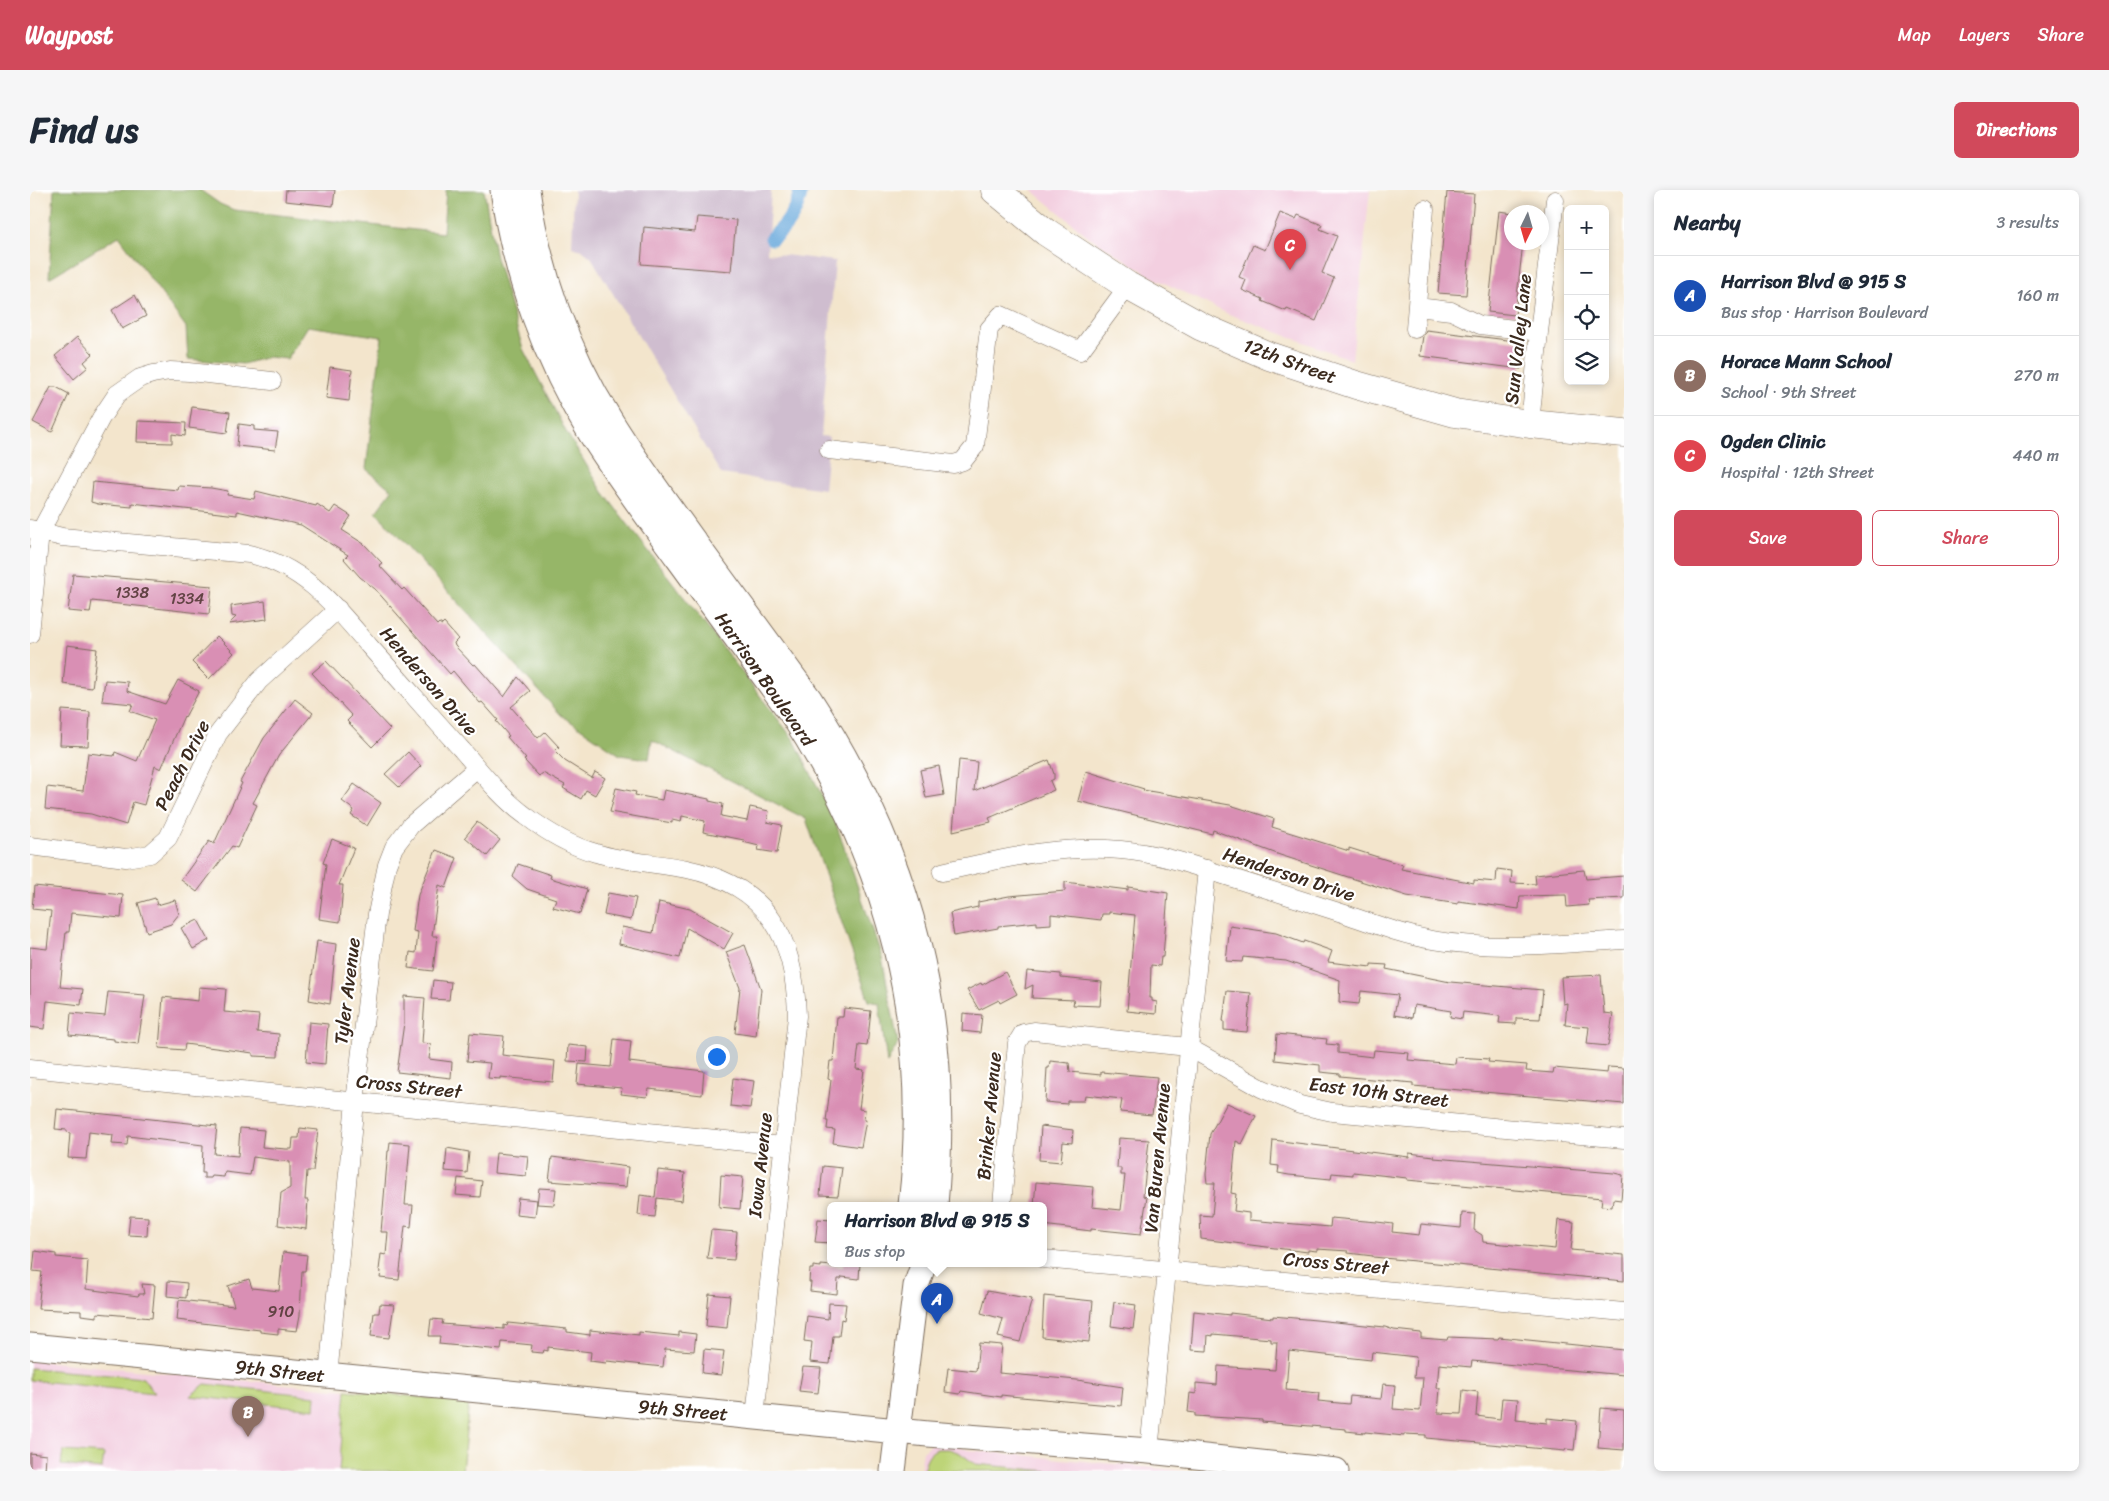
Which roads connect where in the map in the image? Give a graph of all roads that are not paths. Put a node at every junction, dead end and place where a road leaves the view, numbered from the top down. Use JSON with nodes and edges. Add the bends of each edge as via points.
{"nodes":[{"id":1,"x":503,"y":190,"type":"edge"},
{"id":2,"x":527,"y":190,"type":"edge"},
{"id":3,"x":994,"y":190,"type":"edge"},
{"id":4,"x":1555,"y":200,"type":"dead end"},
{"id":5,"x":1425,"y":209,"type":"dead end"},
{"id":6,"x":1128,"y":286,"type":"junction"},
{"id":7,"x":1417,"y":307,"type":"junction"},
{"id":8,"x":1415,"y":329,"type":"dead end"},
{"id":9,"x":1539,"y":332,"type":"junction"},
{"id":10,"x":272,"y":382,"type":"dead end"},
{"id":11,"x":1530,"y":424,"type":"junction"},
{"id":12,"x":1624,"y":434,"type":"edge"},
{"id":13,"x":828,"y":450,"type":"dead end"},
{"id":14,"x":35,"y":531,"type":"edge"},
{"id":15,"x":338,"y":610,"type":"junction"},
{"id":16,"x":30,"y":634,"type":"edge"},
{"id":17,"x":477,"y":768,"type":"junction"},
{"id":18,"x":30,"y":846,"type":"edge"},
{"id":19,"x":1207,"y":870,"type":"junction"},
{"id":20,"x":942,"y":872,"type":"dead end"},
{"id":21,"x":774,"y":921,"type":"joint"},
{"id":22,"x":1624,"y":940,"type":"edge"},
{"id":23,"x":1023,"y":1033,"type":"joint"},
{"id":24,"x":1188,"y":1047,"type":"junction"},
{"id":25,"x":30,"y":1068,"type":"edge"},
{"id":26,"x":355,"y":1102,"type":"junction"},
{"id":27,"x":1624,"y":1139,"type":"edge"},
{"id":28,"x":783,"y":1146,"type":"junction"},
{"id":29,"x":911,"y":1202,"type":"edge"},
{"id":30,"x":934,"y":1202,"type":"edge"},
{"id":31,"x":1002,"y":1202,"type":"edge"},
{"id":32,"x":1047,"y":1259,"type":"edge"},
{"id":33,"x":1168,"y":1269,"type":"junction"},
{"id":34,"x":914,"y":1274,"type":"edge"},
{"id":35,"x":1624,"y":1312,"type":"edge"},
{"id":36,"x":30,"y":1346,"type":"edge"},
{"id":37,"x":328,"y":1376,"type":"junction"},
{"id":38,"x":755,"y":1417,"type":"junction"},
{"id":39,"x":898,"y":1430,"type":"junction"},
{"id":40,"x":1150,"y":1451,"type":"junction"},
{"id":41,"x":893,"y":1471,"type":"edge"},
{"id":42,"x":1336,"y":1471,"type":"edge"}],
"edges":[{"from":1,"to":29,"type":"main road","name":"Harrison Boulevard","via":[[516,256],[534,312],[575,406],[612,465],[798,723],[823,763],[863,847],[887,912],[911,1025],[918,1133]]},
{"from":2,"to":30,"type":"main road","name":"Harrison Boulevard","via":[[538,247],[554,302],[595,393],[626,445],[810,700],[838,743],[876,820],[907,902],[933,1018],[940,1135]]},
{"from":3,"to":6,"type":"main road","name":"12th Street","via":[[1046,232]]},
{"from":4,"to":9,"type":"street","name":"Sun Valley Lane"},
{"from":5,"to":7,"type":"street"},
{"from":6,"to":11,"type":"main road","name":"12th Street","via":[[1202,327],[1269,356],[1455,413]]},
{"from":6,"to":13,"type":"street","via":[[1080,351],[1001,315],[989,329],[974,446],[963,461],[954,464]]},
{"from":7,"to":8,"type":"street"},
{"from":7,"to":9,"type":"street","via":[[1451,311],[1487,326]]},
{"from":9,"to":11,"type":"street","name":"Sun Valley Lane"},
{"from":10,"to":14,"type":"street","via":[[170,371],[153,374],[128,385],[101,418]]},
{"from":11,"to":12,"type":"main road","name":"12th Street"},
{"from":14,"to":15,"type":"street","name":"Henderson Drive","via":[[62,538],[267,558],[301,575]]},
{"from":14,"to":16,"type":"street"},
{"from":15,"to":17,"type":"street","name":"Henderson Drive"},
{"from":15,"to":18,"type":"street","name":"Peach Drive","via":[[259,681],[218,734],[168,838],[150,854],[126,858]]},
{"from":17,"to":21,"type":"street","name":"Henderson Drive","via":[[523,814],[557,837],[598,854],[689,870],[729,883],[754,900]]},
{"from":17,"to":26,"type":"street","name":"Tyler Avenue","via":[[411,825],[394,847],[387,865],[377,914]]},
{"from":19,"to":20,"type":"street","name":"Henderson Drive","via":[[1163,857],[1121,850],[1072,849],[1029,853]]},
{"from":19,"to":22,"type":"street","name":"Henderson Drive","via":[[1431,940],[1520,947]]},
{"from":19,"to":24,"type":"street","name":"Van Buren Avenue"},
{"from":21,"to":28,"type":"street","name":"Iowa Avenue","via":[[790,956],[797,1016]]},
{"from":23,"to":24,"type":"street","name":"East 10th Street","via":[[1034,1031]]},
{"from":23,"to":31,"type":"street","name":"Brinker Avenue","via":[[1017,1043]]},
{"from":24,"to":27,"type":"street","name":"East 10th Street","via":[[1262,1088],[1300,1105],[1332,1112]]},
{"from":24,"to":33,"type":"street","name":"Van Buren Avenue"},
{"from":25,"to":26,"type":"street","name":"Cross Street"},
{"from":26,"to":28,"type":"street","name":"Cross Street"},
{"from":26,"to":37,"type":"street","name":"Tyler Avenue"},
{"from":28,"to":38,"type":"street","name":"Iowa Avenue"},
{"from":32,"to":33,"type":"street","name":"Cross Street"},
{"from":33,"to":35,"type":"street","name":"Cross Street"},
{"from":33,"to":40,"type":"street","name":"Van Buren Avenue"},
{"from":34,"to":39,"type":"main road"},
{"from":36,"to":37,"type":"main road","name":"9th Street"},
{"from":37,"to":38,"type":"main road","name":"9th Street"},
{"from":38,"to":39,"type":"main road","name":"9th Street"},
{"from":39,"to":40,"type":"main road","name":"9th Street"},
{"from":39,"to":41,"type":"main road"},
{"from":40,"to":42,"type":"main road","name":"9th Street"}]}
